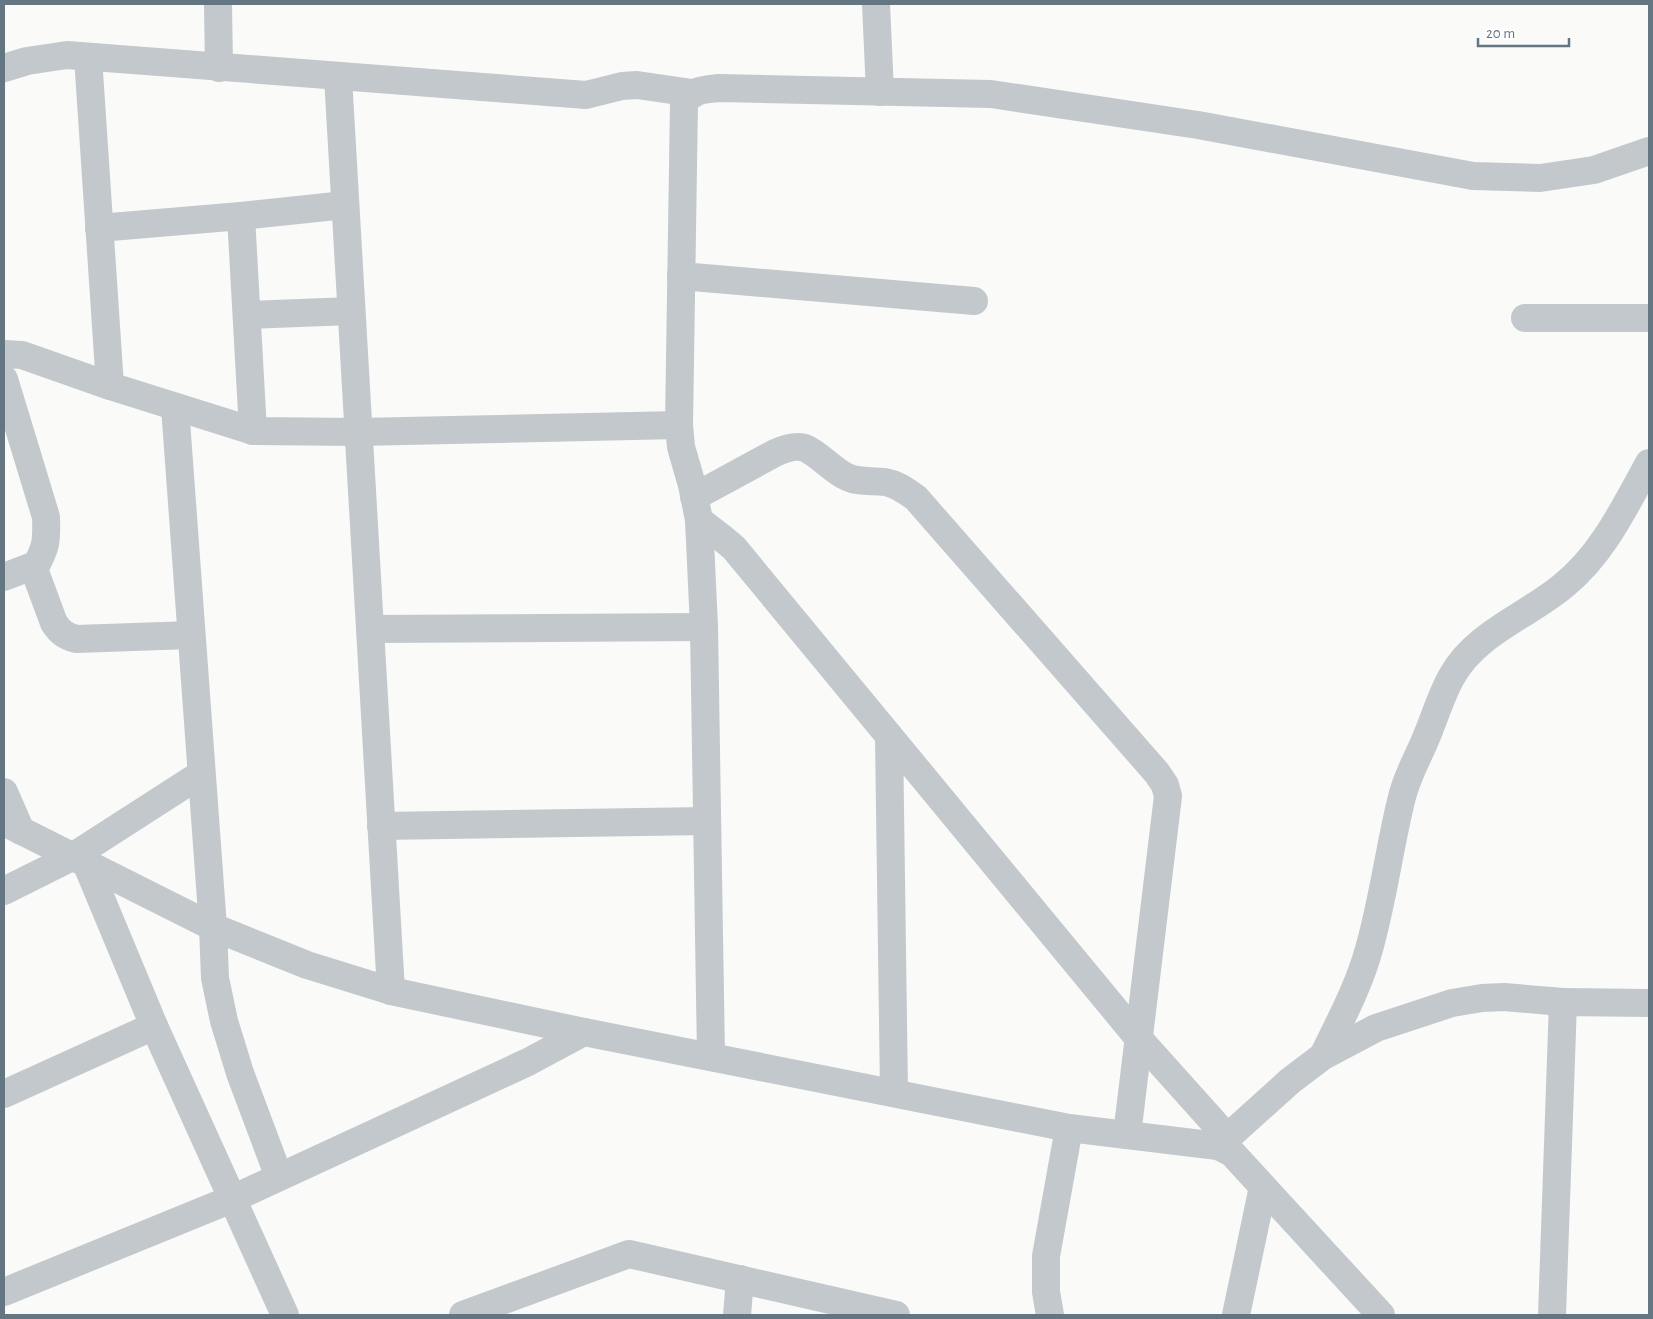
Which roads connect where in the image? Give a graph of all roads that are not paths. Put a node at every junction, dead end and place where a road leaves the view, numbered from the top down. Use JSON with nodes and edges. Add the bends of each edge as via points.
{"nodes":[{"id":1,"x":218,"y":4,"type":"edge"},
{"id":2,"x":876,"y":4,"type":"edge"},
{"id":3,"x":88,"y":57,"type":"junction"},
{"id":4,"x":4,"y":68,"type":"edge"},
{"id":5,"x":219,"y":68,"type":"junction"},
{"id":6,"x":338,"y":77,"type":"junction"},
{"id":7,"x":880,"y":92,"type":"junction"},
{"id":8,"x":692,"y":93,"type":"junction"},
{"id":9,"x":1649,"y":151,"type":"edge"},
{"id":10,"x":345,"y":205,"type":"junction"},
{"id":11,"x":242,"y":216,"type":"junction"},
{"id":12,"x":99,"y":228,"type":"junction"},
{"id":13,"x":681,"y":276,"type":"junction"},
{"id":14,"x":974,"y":301,"type":"dead end"},
{"id":15,"x":351,"y":311,"type":"junction"},
{"id":16,"x":247,"y":315,"type":"junction"},
{"id":17,"x":1525,"y":318,"type":"dead end"},
{"id":18,"x":1649,"y":318,"type":"edge"},
{"id":19,"x":4,"y":354,"type":"edge"},
{"id":20,"x":4,"y":379,"type":"edge"},
{"id":21,"x":110,"y":386,"type":"junction"},
{"id":22,"x":175,"y":406,"type":"junction"},
{"id":23,"x":679,"y":425,"type":"junction"},
{"id":24,"x":253,"y":431,"type":"junction"},
{"id":25,"x":358,"y":432,"type":"junction"},
{"id":26,"x":1649,"y":463,"type":"edge"},
{"id":27,"x":696,"y":509,"type":"junction"},
{"id":28,"x":34,"y":569,"type":"junction"},
{"id":29,"x":4,"y":577,"type":"edge"},
{"id":30,"x":704,"y":627,"type":"junction"},
{"id":31,"x":370,"y":629,"type":"junction"},
{"id":32,"x":191,"y":635,"type":"junction"},
{"id":33,"x":889,"y":736,"type":"junction"},
{"id":34,"x":201,"y":774,"type":"junction"},
{"id":35,"x":4,"y":792,"type":"edge"},
{"id":36,"x":707,"y":821,"type":"junction"},
{"id":37,"x":381,"y":826,"type":"junction"},
{"id":38,"x":12,"y":827,"type":"edge"},
{"id":39,"x":79,"y":861,"type":"junction"},
{"id":40,"x":4,"y":892,"type":"edge"},
{"id":41,"x":213,"y":928,"type":"junction"},
{"id":42,"x":391,"y":991,"type":"junction"},
{"id":43,"x":1563,"y":1002,"type":"junction"},
{"id":44,"x":1649,"y":1003,"type":"edge"},
{"id":45,"x":154,"y":1026,"type":"junction"},
{"id":46,"x":584,"y":1032,"type":"junction"},
{"id":47,"x":1140,"y":1040,"type":"junction"},
{"id":48,"x":1323,"y":1056,"type":"junction"},
{"id":49,"x":711,"y":1058,"type":"junction"},
{"id":50,"x":894,"y":1093,"type":"junction"},
{"id":51,"x":4,"y":1094,"type":"edge"},
{"id":52,"x":1069,"y":1128,"type":"junction"},
{"id":53,"x":1127,"y":1135,"type":"junction"},
{"id":54,"x":1222,"y":1141,"type":"junction"},
{"id":55,"x":279,"y":1177,"type":"junction"},
{"id":56,"x":1263,"y":1187,"type":"junction"},
{"id":57,"x":232,"y":1199,"type":"junction"},
{"id":58,"x":740,"y":1279,"type":"junction"},
{"id":59,"x":4,"y":1292,"type":"edge"},
{"id":60,"x":506,"y":1307,"type":"edge"},
{"id":61,"x":284,"y":1315,"type":"edge"},
{"id":62,"x":463,"y":1315,"type":"edge"},
{"id":63,"x":737,"y":1315,"type":"edge"},
{"id":64,"x":896,"y":1315,"type":"edge"},
{"id":65,"x":1050,"y":1315,"type":"edge"},
{"id":66,"x":1236,"y":1315,"type":"edge"},
{"id":67,"x":1382,"y":1315,"type":"edge"},
{"id":68,"x":1552,"y":1315,"type":"edge"}],
"edges":[{"from":1,"to":5,"type":"street"},
{"from":2,"to":7,"type":"street"},
{"from":3,"to":4,"type":"street","via":[[67,55],[27,60]]},
{"from":3,"to":5,"type":"street"},
{"from":3,"to":12,"type":"street"},
{"from":5,"to":6,"type":"street"},
{"from":6,"to":8,"type":"street","via":[[586,95],[638,84]]},
{"from":6,"to":10,"type":"street"},
{"from":7,"to":8,"type":"street","via":[[719,88]]},
{"from":7,"to":9,"type":"street","via":[[991,94],[1198,125],[1473,176],[1540,178],[1594,170]]},
{"from":8,"to":13,"type":"street","via":[[684,102]]},
{"from":10,"to":11,"type":"street"},
{"from":10,"to":15,"type":"street"},
{"from":11,"to":12,"type":"street"},
{"from":11,"to":16,"type":"street"},
{"from":12,"to":21,"type":"street"},
{"from":13,"to":14,"type":"street"},
{"from":13,"to":23,"type":"street"},
{"from":15,"to":16,"type":"street"},
{"from":15,"to":25,"type":"street"},
{"from":16,"to":24,"type":"street"},
{"from":17,"to":18,"type":"street"},
{"from":19,"to":21,"type":"street","via":[[22,355]]},
{"from":20,"to":28,"type":"street","via":[[46,517],[44,550]]},
{"from":21,"to":22,"type":"street"},
{"from":22,"to":24,"type":"street"},
{"from":22,"to":32,"type":"street"},
{"from":23,"to":25,"type":"street"},
{"from":23,"to":27,"type":"street"},
{"from":24,"to":25,"type":"street"},
{"from":25,"to":31,"type":"street"},
{"from":26,"to":48,"type":"street","via":[[1607,536],[1584,567],[1563,587],[1468,654],[1453,674],[1408,776],[1369,950],[1352,996]]},
{"from":27,"to":30,"type":"street"},
{"from":27,"to":33,"type":"street","via":[[734,548]]},
{"from":27,"to":47,"type":"street","via":[[775,453],[797,447],[806,449],[846,477],[898,486],[916,498],[1157,773],[1168,796]]},
{"from":28,"to":29,"type":"street","via":[[30,567]]},
{"from":28,"to":32,"type":"street","via":[[54,623],[66,636],[76,639]]},
{"from":30,"to":31,"type":"street"},
{"from":30,"to":36,"type":"street"},
{"from":31,"to":37,"type":"street"},
{"from":32,"to":34,"type":"street"},
{"from":33,"to":47,"type":"street"},
{"from":33,"to":50,"type":"street"},
{"from":34,"to":39,"type":"street"},
{"from":34,"to":41,"type":"street"},
{"from":35,"to":38,"type":"street"},
{"from":36,"to":37,"type":"street"},
{"from":36,"to":49,"type":"street"},
{"from":37,"to":42,"type":"street"},
{"from":38,"to":39,"type":"street"},
{"from":39,"to":40,"type":"street"},
{"from":39,"to":41,"type":"street"},
{"from":39,"to":45,"type":"street"},
{"from":41,"to":42,"type":"street","via":[[307,965]]},
{"from":41,"to":55,"type":"street","via":[[215,978],[224,1021]]},
{"from":42,"to":46,"type":"street"},
{"from":43,"to":44,"type":"street"},
{"from":43,"to":48,"type":"street","via":[[1482,998],[1452,1003],[1376,1028]]},
{"from":43,"to":68,"type":"street"},
{"from":45,"to":51,"type":"street"},
{"from":45,"to":57,"type":"street"},
{"from":46,"to":49,"type":"street"},
{"from":46,"to":55,"type":"street","via":[[528,1062]]},
{"from":47,"to":53,"type":"street"},
{"from":47,"to":54,"type":"street"},
{"from":48,"to":54,"type":"street","via":[[1290,1080]]},
{"from":49,"to":50,"type":"street"},
{"from":50,"to":52,"type":"street"},
{"from":52,"to":53,"type":"street"},
{"from":52,"to":65,"type":"street","via":[[1046,1256]]},
{"from":53,"to":54,"type":"street"},
{"from":54,"to":56,"type":"street"},
{"from":55,"to":57,"type":"street"},
{"from":56,"to":66,"type":"street"},
{"from":56,"to":67,"type":"street"},
{"from":57,"to":59,"type":"street"},
{"from":57,"to":61,"type":"street"},
{"from":58,"to":60,"type":"street","via":[[629,1254]]},
{"from":58,"to":63,"type":"street"},
{"from":58,"to":64,"type":"street"},
{"from":60,"to":62,"type":"street"}]}
